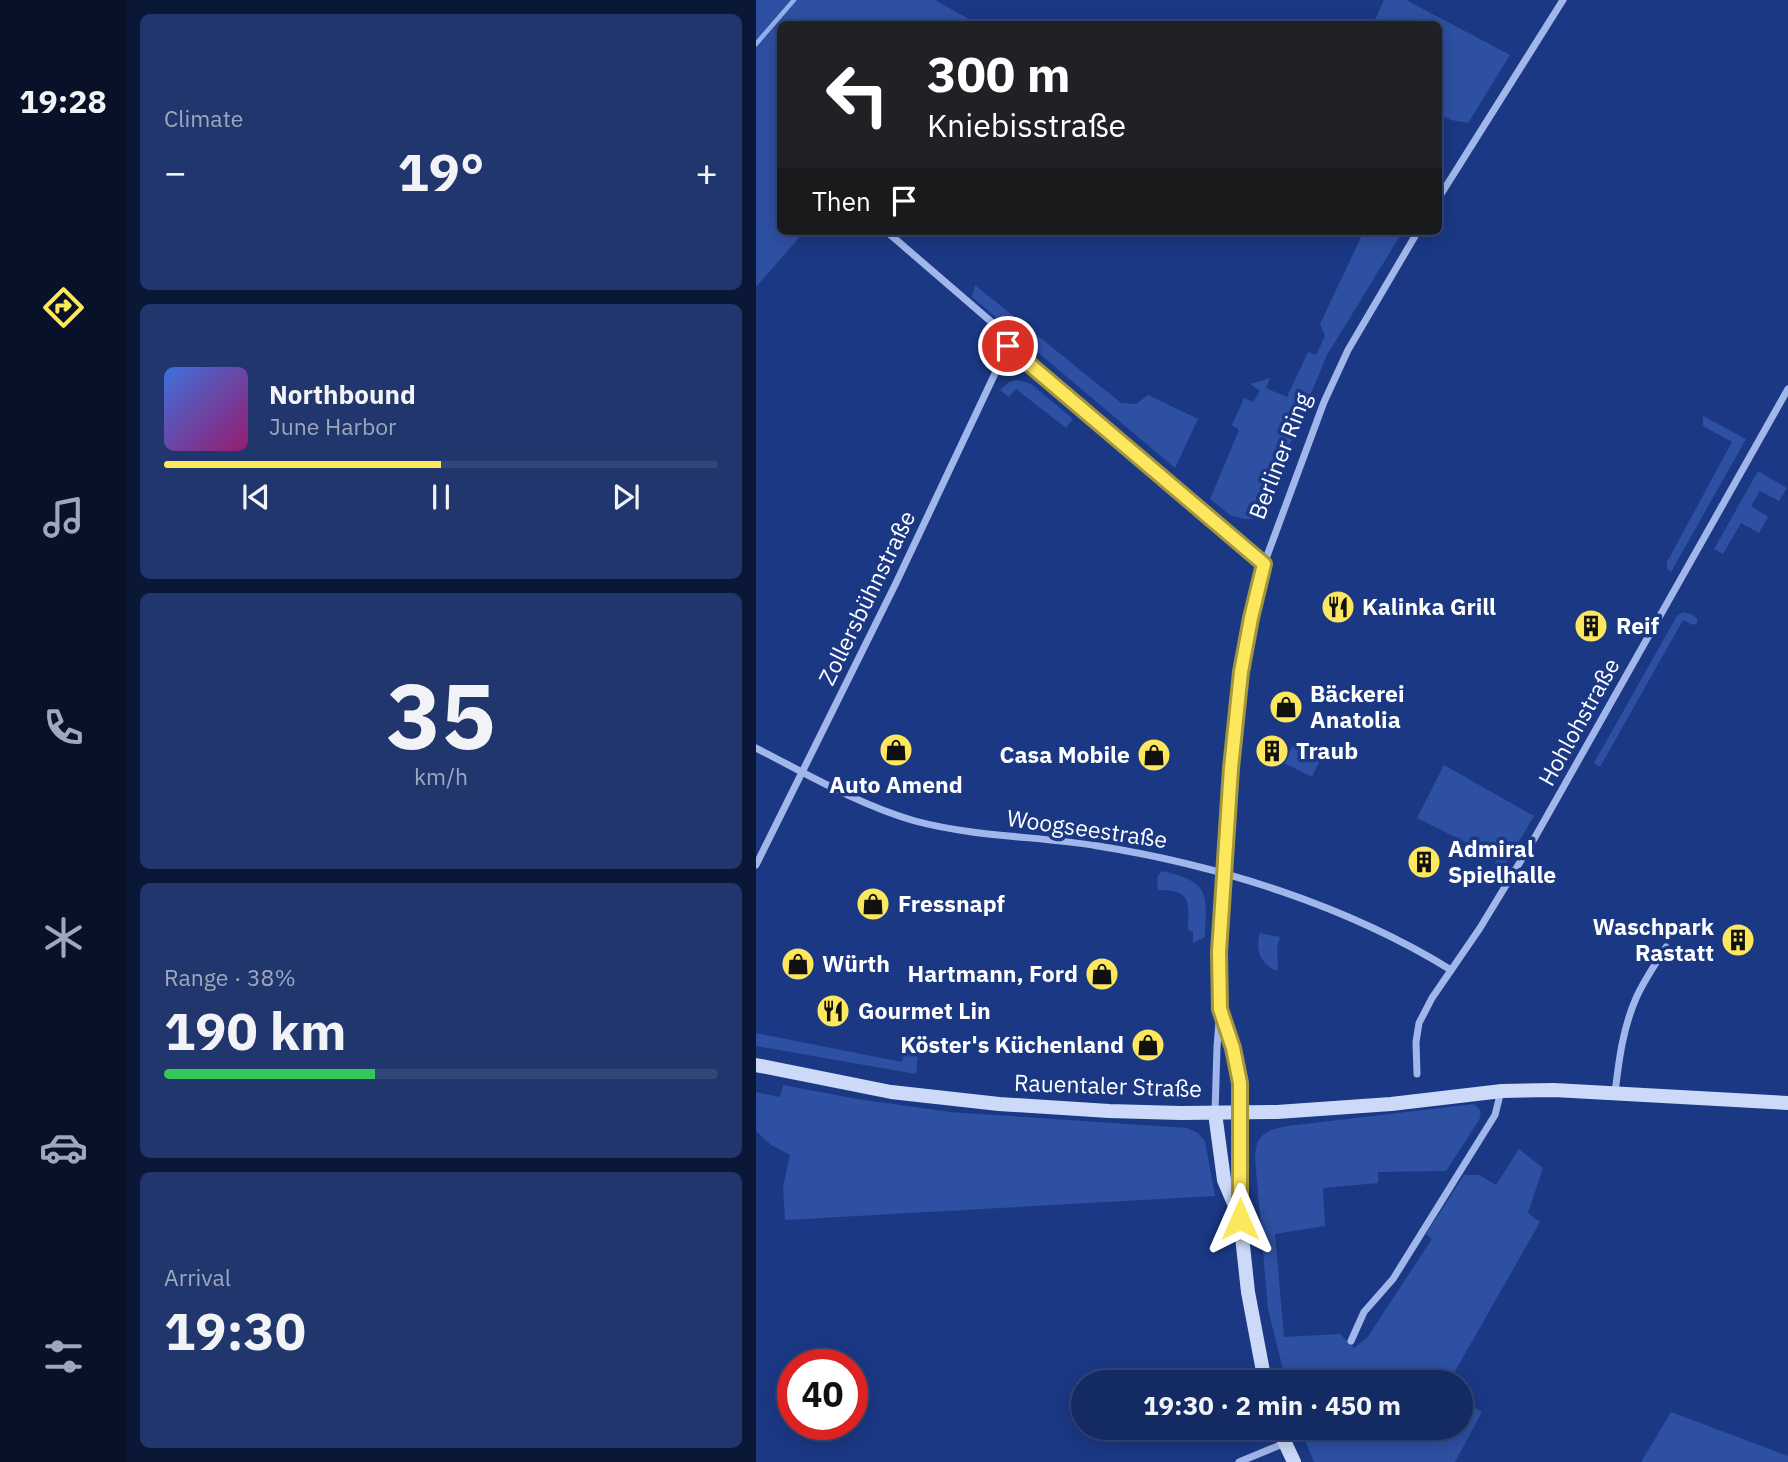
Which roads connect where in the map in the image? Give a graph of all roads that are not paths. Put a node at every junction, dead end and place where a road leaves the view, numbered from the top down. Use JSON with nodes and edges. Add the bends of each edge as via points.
{"nodes":[{"id":1,"x":1563,"y":0,"type":"edge"},
{"id":2,"x":1442,"y":193,"type":"edge"},
{"id":3,"x":891,"y":235,"type":"edge"},
{"id":4,"x":1416,"y":235,"type":"edge"},
{"id":5,"x":1008,"y":346,"type":"junction"},
{"id":6,"x":1788,"y":389,"type":"edge"},
{"id":7,"x":1264,"y":564,"type":"junction"},
{"id":8,"x":756,"y":748,"type":"edge"},
{"id":9,"x":803,"y":772,"type":"junction"},
{"id":10,"x":756,"y":865,"type":"edge"},
{"id":11,"x":1223,"y":875,"type":"junction"},
{"id":12,"x":1666,"y":947,"type":"dead end"},
{"id":13,"x":1451,"y":970,"type":"junction"},
{"id":14,"x":1220,"y":1009,"type":"junction"},
{"id":15,"x":756,"y":1065,"type":"edge"},
{"id":16,"x":1417,"y":1074,"type":"dead end"},
{"id":17,"x":1502,"y":1091,"type":"junction"},
{"id":18,"x":1615,"y":1094,"type":"junction"},
{"id":19,"x":1788,"y":1103,"type":"edge"},
{"id":20,"x":1241,"y":1112,"type":"junction"},
{"id":21,"x":1215,"y":1113,"type":"junction"},
{"id":22,"x":1240,"y":1219,"type":"junction"},
{"id":23,"x":1351,"y":1341,"type":"dead end"},
{"id":24,"x":1263,"y":1370,"type":"edge"},
{"id":25,"x":1284,"y":1440,"type":"edge"},
{"id":26,"x":1285,"y":1443,"type":"junction"},
{"id":27,"x":1239,"y":1462,"type":"edge"},
{"id":28,"x":1294,"y":1462,"type":"edge"}],
"edges":[{"from":1,"to":2,"type":"street"},
{"from":3,"to":5,"type":"street","via":[[995,325]]},
{"from":4,"to":7,"type":"street","name":"Berliner Ring","via":[[1348,350],[1324,402]]},
{"from":5,"to":7,"type":"street"},
{"from":5,"to":9,"type":"street","name":"Zollersbühnstraße"},
{"from":6,"to":13,"type":"street","name":"Hohlohstraße","via":[[1534,839]]},
{"from":7,"to":11,"type":"street","name":"Berliner Ring","via":[[1241,672]]},
{"from":8,"to":9,"type":"street","name":"Woogseestraße"},
{"from":9,"to":10,"type":"street","name":"Zollersbühnstraße"},
{"from":9,"to":11,"type":"street","name":"Woogseestraße","via":[[912,820],[964,832],[1096,845]]},
{"from":11,"to":13,"type":"street","name":"Woogseestraße","via":[[1360,923]]},
{"from":11,"to":14,"type":"street","name":"Berliner Ring"},
{"from":12,"to":18,"type":"street","via":[[1627,1022]]},
{"from":13,"to":16,"type":"street","name":"Hohlohstraße","via":[[1419,1023]]},
{"from":14,"to":20,"type":"street","name":"Berliner Ring","via":[[1233,1048]]},
{"from":14,"to":21,"type":"street","name":"Berliner Ring"},
{"from":15,"to":21,"type":"street","name":"Rauentaler Straße","via":[[891,1091],[999,1104]]},
{"from":17,"to":18,"type":"street","name":"Rauentaler Straße"},
{"from":17,"to":20,"type":"street","name":"Rauentaler Straße","via":[[1391,1104]]},
{"from":17,"to":23,"type":"street","via":[[1495,1115],[1393,1279],[1364,1312]]},
{"from":18,"to":19,"type":"street","name":"Rauentaler Straße"},
{"from":20,"to":21,"type":"street","name":"Rauentaler Straße"},
{"from":20,"to":22,"type":"street","name":"Berliner Ring"},
{"from":21,"to":22,"type":"street","name":"Berliner Ring","via":[[1224,1180]]},
{"from":22,"to":24,"type":"street","name":"Berliner Ring"},
{"from":25,"to":26,"type":"street"},
{"from":26,"to":27,"type":"street"},
{"from":26,"to":28,"type":"street"}]}
